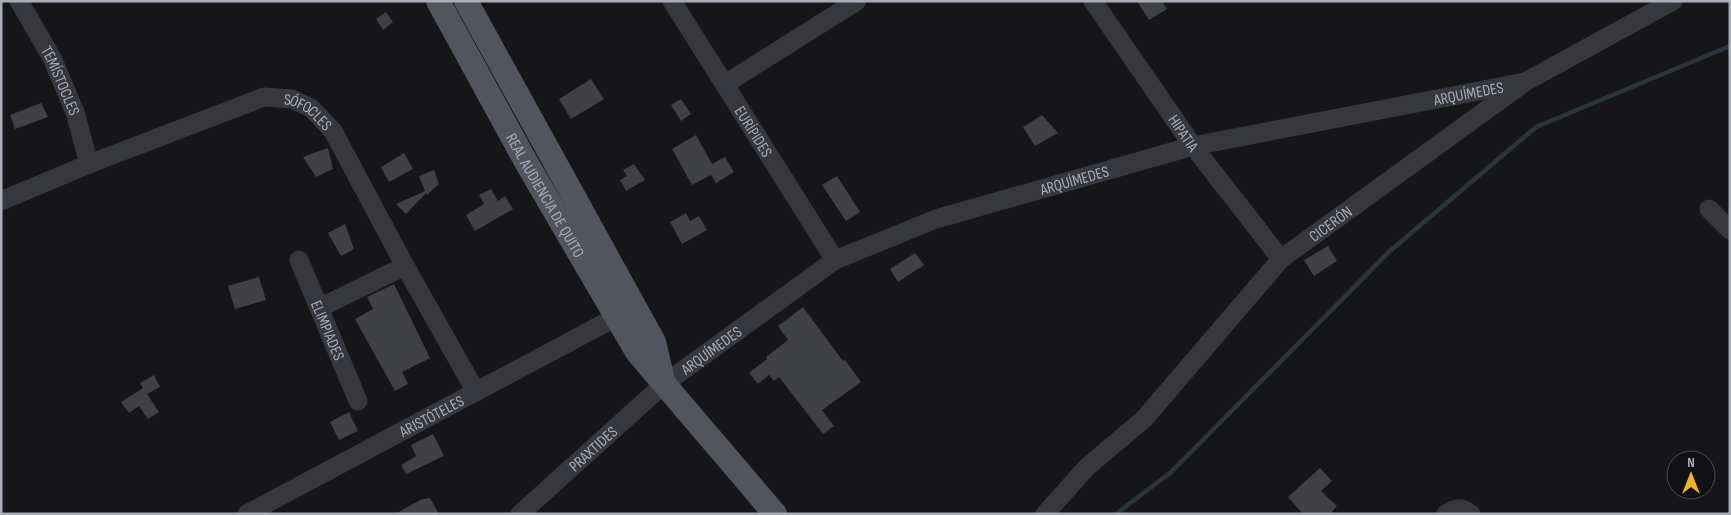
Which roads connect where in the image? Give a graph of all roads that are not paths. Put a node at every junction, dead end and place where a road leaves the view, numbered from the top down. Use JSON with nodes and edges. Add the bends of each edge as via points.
{"nodes":[{"id":1,"x":19,"y":1,"type":"edge"},
{"id":2,"x":438,"y":1,"type":"edge"},
{"id":3,"x":466,"y":1,"type":"edge"},
{"id":4,"x":672,"y":1,"type":"edge"},
{"id":5,"x":857,"y":1,"type":"edge"},
{"id":6,"x":1093,"y":1,"type":"edge"},
{"id":7,"x":1673,"y":1,"type":"edge"},
{"id":8,"x":1525,"y":82,"type":"junction"},
{"id":9,"x":725,"y":84,"type":"junction"},
{"id":10,"x":1193,"y":146,"type":"junction"},
{"id":11,"x":88,"y":164,"type":"junction"},
{"id":12,"x":1,"y":201,"type":"edge"},
{"id":13,"x":1709,"y":209,"type":"dead end"},
{"id":14,"x":1730,"y":230,"type":"edge"},
{"id":15,"x":1281,"y":259,"type":"junction"},
{"id":16,"x":299,"y":260,"type":"dead end"},
{"id":17,"x":836,"y":260,"type":"junction"},
{"id":18,"x":405,"y":266,"type":"junction"},
{"id":19,"x":319,"y":308,"type":"junction"},
{"id":20,"x":616,"y":317,"type":"junction"},
{"id":21,"x":664,"y":384,"type":"junction"},
{"id":22,"x":476,"y":392,"type":"junction"},
{"id":23,"x":358,"y":401,"type":"dead end"},
{"id":24,"x":1449,"y":512,"type":"edge"},
{"id":25,"x":247,"y":514,"type":"edge"},
{"id":26,"x":520,"y":514,"type":"edge"},
{"id":27,"x":775,"y":514,"type":"edge"},
{"id":28,"x":1045,"y":514,"type":"edge"},
{"id":29,"x":1471,"y":514,"type":"edge"}],
"edges":[{"from":1,"to":11,"type":"street","name":"TEMÍSTOCLES","via":[[52,58],[75,112]]},
{"from":2,"to":20,"type":"main road","name":"REAL AUDIENCIA DE QUITO"},
{"from":3,"to":21,"type":"main road","name":"REAL AUDIENCIA DE QUITO","via":[[654,342]]},
{"from":4,"to":9,"type":"street","name":"EURÍPIDES"},
{"from":5,"to":9,"type":"street"},
{"from":6,"to":10,"type":"street","name":"HIPATIA"},
{"from":7,"to":8,"type":"street","name":"CICERÓN"},
{"from":8,"to":10,"type":"street","name":"ARQUÍMEDES"},
{"from":8,"to":15,"type":"street","name":"CICERÓN"},
{"from":9,"to":17,"type":"street","name":"EURÍPIDES"},
{"from":10,"to":15,"type":"street","name":"HIPATIA"},
{"from":10,"to":17,"type":"street","name":"ARQUÍMEDES","via":[[936,219]]},
{"from":11,"to":12,"type":"street","name":"SÓFOCLES"},
{"from":11,"to":18,"type":"street","name":"SÓFOCLES","via":[[264,97],[292,99],[311,108],[333,132]]},
{"from":13,"to":14,"type":"street"},
{"from":15,"to":28,"type":"street","name":"CICERÓN","via":[[1144,419],[1087,467]]},
{"from":16,"to":19,"type":"street","name":"ELIMPIADES"},
{"from":17,"to":21,"type":"street","name":"ARQUÍMEDES"},
{"from":18,"to":19,"type":"street"},
{"from":18,"to":22,"type":"street","name":"SÓFOCLES"},
{"from":19,"to":23,"type":"street","name":"ELIMPIADES"},
{"from":20,"to":21,"type":"main road","name":"REAL AUDIENCIA DE QUITO","via":[[637,352]]},
{"from":20,"to":22,"type":"street","name":"ARISTÓTELES"},
{"from":21,"to":26,"type":"street","name":"PRAXTIDES"},
{"from":21,"to":27,"type":"main road","name":"REAL AUDIENCIA DE QUITO"},
{"from":22,"to":25,"type":"street","name":"ARISTÓTELES"},
{"from":24,"to":29,"type":"street","via":[[1458,508]]}]}
